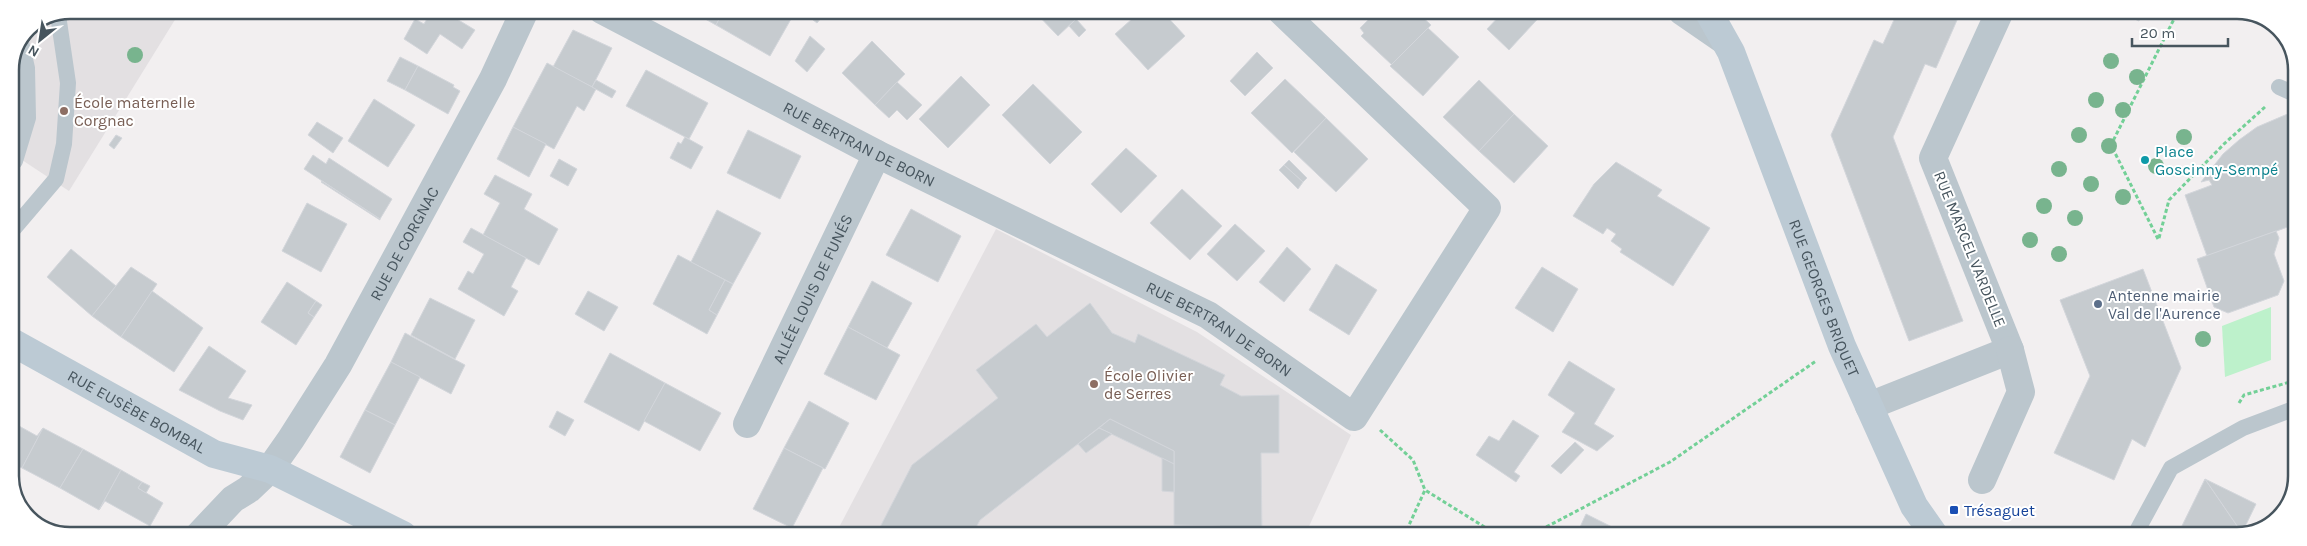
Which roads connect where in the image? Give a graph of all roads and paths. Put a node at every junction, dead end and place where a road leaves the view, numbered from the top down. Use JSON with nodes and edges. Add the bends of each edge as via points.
{"nodes":[{"id":1,"x":516,"y":19,"type":"edge"},
{"id":2,"x":619,"y":19,"type":"edge"},
{"id":3,"x":1289,"y":19,"type":"edge"},
{"id":4,"x":1682,"y":19,"type":"edge"},
{"id":5,"x":1712,"y":19,"type":"edge"},
{"id":6,"x":1726,"y":19,"type":"edge"},
{"id":7,"x":1996,"y":19,"type":"edge"},
{"id":8,"x":2174,"y":19,"type":"edge"},
{"id":9,"x":59,"y":20,"type":"edge"},
{"id":10,"x":23,"y":50,"type":"edge"},
{"id":11,"x":1730,"y":52,"type":"junction"},
{"id":12,"x":2288,"y":65,"type":"edge"},
{"id":13,"x":2279,"y":87,"type":"junction"},
{"id":14,"x":2288,"y":90,"type":"edge"},
{"id":15,"x":19,"y":148,"type":"edge"},
{"id":16,"x":877,"y":154,"type":"junction"},
{"id":17,"x":19,"y":222,"type":"edge"},
{"id":18,"x":19,"y":346,"type":"edge"},
{"id":19,"x":2010,"y":350,"type":"junction"},
{"id":20,"x":1816,"y":360,"type":"dead end"},
{"id":21,"x":2288,"y":383,"type":"edge"},
{"id":22,"x":2239,"y":403,"type":"dead end"},
{"id":23,"x":1869,"y":406,"type":"junction"},
{"id":24,"x":2288,"y":411,"type":"edge"},
{"id":25,"x":1354,"y":417,"type":"junction"},
{"id":26,"x":747,"y":424,"type":"dead end"},
{"id":27,"x":270,"y":469,"type":"junction"},
{"id":28,"x":1982,"y":480,"type":"dead end"},
{"id":29,"x":1425,"y":490,"type":"junction"},
{"id":30,"x":207,"y":527,"type":"edge"},
{"id":31,"x":388,"y":527,"type":"edge"},
{"id":32,"x":1408,"y":527,"type":"edge"},
{"id":33,"x":1485,"y":527,"type":"edge"},
{"id":34,"x":1546,"y":527,"type":"edge"},
{"id":35,"x":1928,"y":527,"type":"edge"},
{"id":36,"x":2139,"y":527,"type":"edge"}],
"edges":[{"from":1,"to":27,"type":"street","name":"RUE DE CORGNAC","via":[[493,79],[338,365]]},
{"from":2,"to":16,"type":"street","name":"RUE BERTRAN DE BORN"},
{"from":3,"to":25,"type":"street","via":[[1486,208]]},
{"from":4,"to":11,"type":"lane"},
{"from":5,"to":11,"type":"street","name":"RUE GEORGES BRIQUET"},
{"from":6,"to":11,"type":"street","name":"RUE GEORGES BRIQUET"},
{"from":7,"to":19,"type":"street","name":"RUE MARCEL VARDELLE","via":[[1933,158]]},
{"from":8,"to":13,"type":"path","via":[[2111,145],[2158,239],[2169,200],[2224,143],[2270,102]]},
{"from":9,"to":17,"type":"lane","via":[[68,83],[64,144],[56,179]]},
{"from":10,"to":15,"type":"lane","via":[[27,68],[28,118]]},
{"from":11,"to":23,"type":"street","name":"RUE GEORGES BRIQUET","via":[[1842,346]]},
{"from":12,"to":13,"type":"path"},
{"from":13,"to":14,"type":"lane"},
{"from":16,"to":25,"type":"street","name":"RUE BERTRAN DE BORN","via":[[1208,315]]},
{"from":16,"to":26,"type":"street","name":"ALLÉE LOUIS DE FUNÉS"},
{"from":18,"to":27,"type":"street","name":"RUE EUSÈBE BOMBAL","via":[[214,454]]},
{"from":19,"to":23,"type":"street"},
{"from":19,"to":28,"type":"street","name":"RUE MARCEL VARDELLE","via":[[2021,392]]},
{"from":20,"to":34,"type":"path","via":[[1670,462]]},
{"from":21,"to":22,"type":"path","via":[[2244,395]]},
{"from":23,"to":35,"type":"street","name":"RUE GEORGES BRIQUET","via":[[1914,506]]},
{"from":24,"to":36,"type":"lane","via":[[2243,428],[2171,468]]},
{"from":25,"to":29,"type":"path","via":[[1372,422],[1413,460]]},
{"from":27,"to":30,"type":"street","name":"RUE DE CORGNAC"},
{"from":27,"to":31,"type":"street","name":"RUE EUSÈBE BOMBAL"},
{"from":29,"to":32,"type":"path"},
{"from":29,"to":33,"type":"path"}]}
